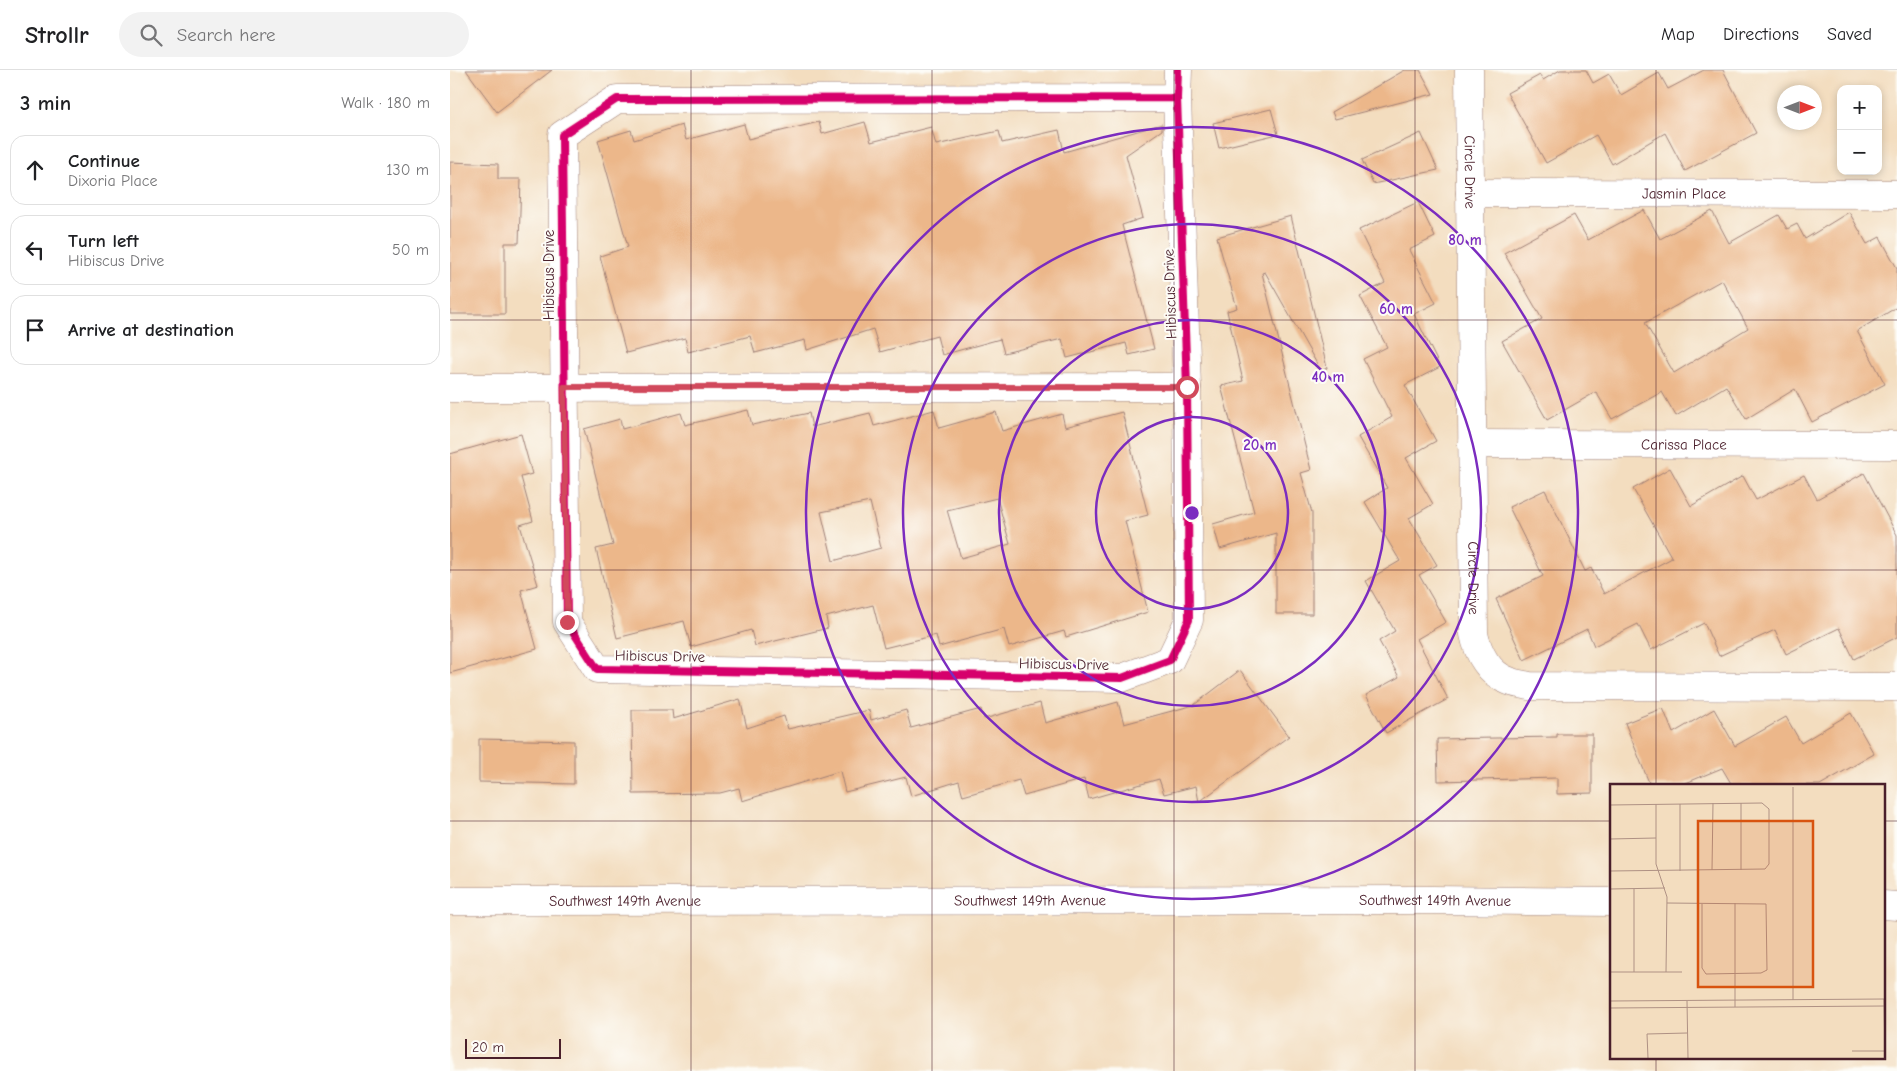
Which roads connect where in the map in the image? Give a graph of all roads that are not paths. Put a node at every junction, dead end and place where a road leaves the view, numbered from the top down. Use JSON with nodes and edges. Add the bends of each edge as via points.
{"nodes":[{"id":1,"x":1178,"y":70,"type":"edge"},
{"id":2,"x":1468,"y":70,"type":"edge"},
{"id":3,"x":1177,"y":98,"type":"junction"},
{"id":4,"x":1470,"y":193,"type":"junction"},
{"id":5,"x":1897,"y":194,"type":"edge"},
{"id":6,"x":564,"y":387,"type":"junction"},
{"id":7,"x":1187,"y":387,"type":"junction"},
{"id":8,"x":450,"y":388,"type":"edge"},
{"id":9,"x":1472,"y":444,"type":"junction"},
{"id":10,"x":1897,"y":445,"type":"edge"},
{"id":11,"x":1897,"y":687,"type":"edge"},
{"id":12,"x":450,"y":901,"type":"edge"},
{"id":13,"x":1610,"y":902,"type":"edge"},
{"id":14,"x":1884,"y":905,"type":"edge"},
{"id":15,"x":1897,"y":906,"type":"edge"}],
"edges":[{"from":1,"to":3,"type":"street","name":"Hibiscus Drive"},
{"from":2,"to":4,"type":"street","name":"Circle Drive"},
{"from":3,"to":6,"type":"street","name":"Hibiscus Drive","via":[[617,99],[562,135]]},
{"from":3,"to":7,"type":"street","name":"Hibiscus Drive"},
{"from":4,"to":5,"type":"street","name":"Jasmin Place"},
{"from":4,"to":9,"type":"street","name":"Circle Drive"},
{"from":6,"to":7,"type":"street"},
{"from":6,"to":7,"type":"street","name":"Hibiscus Drive","via":[[567,622],[597,669],[1122,678],[1170,660],[1189,620]]},
{"from":6,"to":8,"type":"street"},
{"from":9,"to":10,"type":"street","name":"Carissa Place"},
{"from":9,"to":11,"type":"street","name":"Circle Drive","via":[[1474,634],[1477,650],[1490,668],[1507,681],[1529,686]]},
{"from":12,"to":13,"type":"street","name":"Southwest 149th Avenue"},
{"from":14,"to":15,"type":"street"}]}
